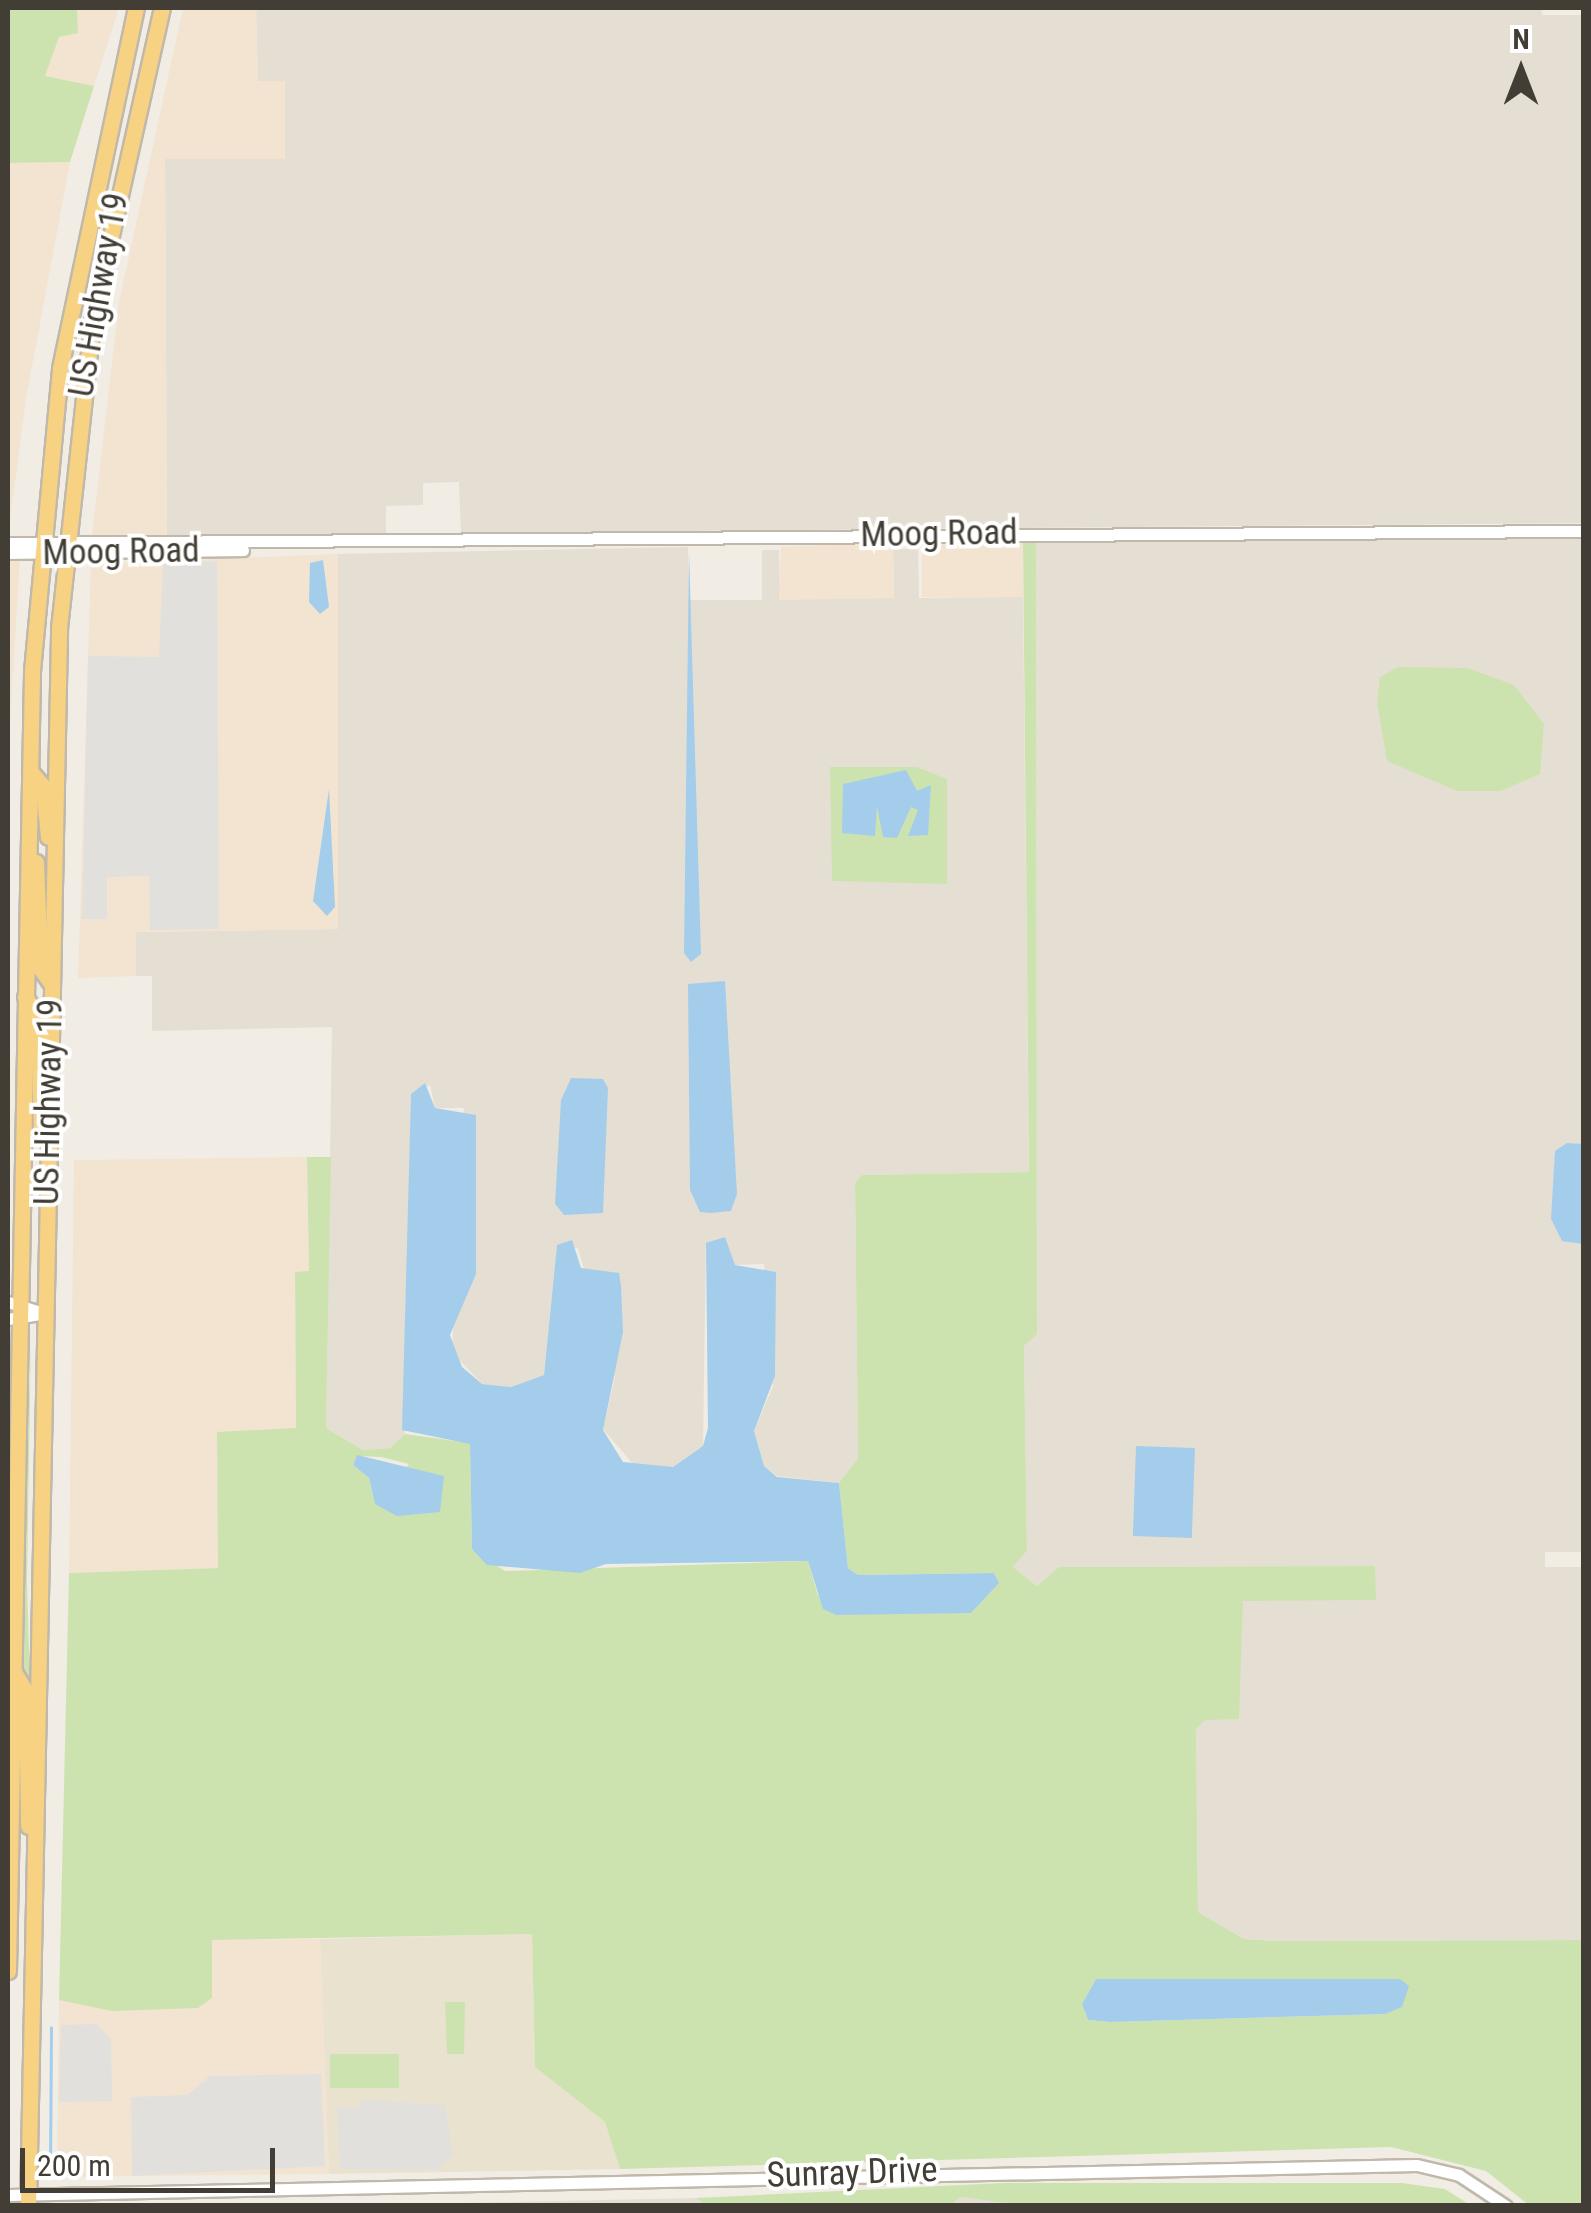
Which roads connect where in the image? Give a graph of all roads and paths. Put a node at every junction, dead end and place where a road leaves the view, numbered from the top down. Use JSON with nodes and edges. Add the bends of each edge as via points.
{"nodes":[{"id":1,"x":136,"y":8,"type":"edge"},
{"id":2,"x":144,"y":8,"type":"edge"},
{"id":3,"x":162,"y":8,"type":"edge"},
{"id":4,"x":122,"y":58,"type":"junction"},
{"id":5,"x":147,"y":61,"type":"junction"},
{"id":6,"x":114,"y":205,"type":"junction"},
{"id":7,"x":1584,"y":531,"type":"edge"},
{"id":8,"x":8,"y":543,"type":"edge"},
{"id":9,"x":40,"y":549,"type":"junction"},
{"id":10,"x":64,"y":550,"type":"junction"},
{"id":11,"x":8,"y":553,"type":"edge"},
{"id":12,"x":30,"y":771,"type":"junction"},
{"id":13,"x":29,"y":839,"type":"junction"},
{"id":14,"x":54,"y":850,"type":"junction"},
{"id":15,"x":51,"y":984,"type":"junction"},
{"id":16,"x":25,"y":997,"type":"junction"},
{"id":17,"x":46,"y":1152,"type":"junction"},
{"id":18,"x":14,"y":1311,"type":"edge"},
{"id":19,"x":45,"y":1313,"type":"junction"},
{"id":20,"x":13,"y":1670,"type":"junction"},
{"id":21,"x":34,"y":1849,"type":"junction"},
{"id":22,"x":8,"y":1971,"type":"edge"},
{"id":23,"x":8,"y":2195,"type":"edge"},
{"id":24,"x":28,"y":2200,"type":"edge"},
{"id":25,"x":1506,"y":2206,"type":"edge"}],
"edges":[{"from":1,"to":4,"type":"highway","name":"US Highway 19"},
{"from":2,"to":5,"type":"highway"},
{"from":3,"to":5,"type":"highway","name":"US Highway 19"},
{"from":4,"to":6,"type":"highway","via":[[133,68]]},
{"from":4,"to":9,"type":"highway","name":"US Highway 19","via":[[70,311]]},
{"from":5,"to":6,"type":"highway","name":"US Highway 19"},
{"from":6,"to":10,"type":"highway","name":"US Highway 19"},
{"from":7,"to":10,"type":"street","name":"Moog Road"},
{"from":8,"to":9,"type":"street","name":"Moog Road"},
{"from":9,"to":10,"type":"street","name":"Moog Road"},
{"from":9,"to":11,"type":"street","name":"Moog Road"},
{"from":9,"to":12,"type":"highway","name":"US Highway 19"},
{"from":10,"to":14,"type":"highway","name":"US Highway 19"},
{"from":12,"to":13,"type":"highway","name":"US Highway 19"},
{"from":12,"to":14,"type":"highway","via":[[41,780]]},
{"from":13,"to":15,"type":"highway","via":[[40,968]]},
{"from":13,"to":16,"type":"highway","name":"US Highway 19"},
{"from":14,"to":15,"type":"highway","name":"US Highway 19"},
{"from":15,"to":17,"type":"highway","name":"US Highway 19"},
{"from":16,"to":17,"type":"highway","via":[[38,1015],[37,1112]]},
{"from":16,"to":18,"type":"highway","name":"US Highway 19"},
{"from":17,"to":19,"type":"highway","name":"US Highway 19"},
{"from":18,"to":19,"type":"street"},
{"from":18,"to":20,"type":"highway","name":"US Highway 19"},
{"from":19,"to":21,"type":"highway","name":"US Highway 19"},
{"from":20,"to":21,"type":"highway","via":[[26,1692],[24,1809]]},
{"from":20,"to":22,"type":"highway","name":"US Highway 19"},
{"from":21,"to":24,"type":"highway","name":"US Highway 19"},
{"from":23,"to":24,"type":"street","name":"Sunray Drive"},
{"from":24,"to":25,"type":"street","name":"Sunray Drive","via":[[1417,2165],[1459,2175]]}]}
